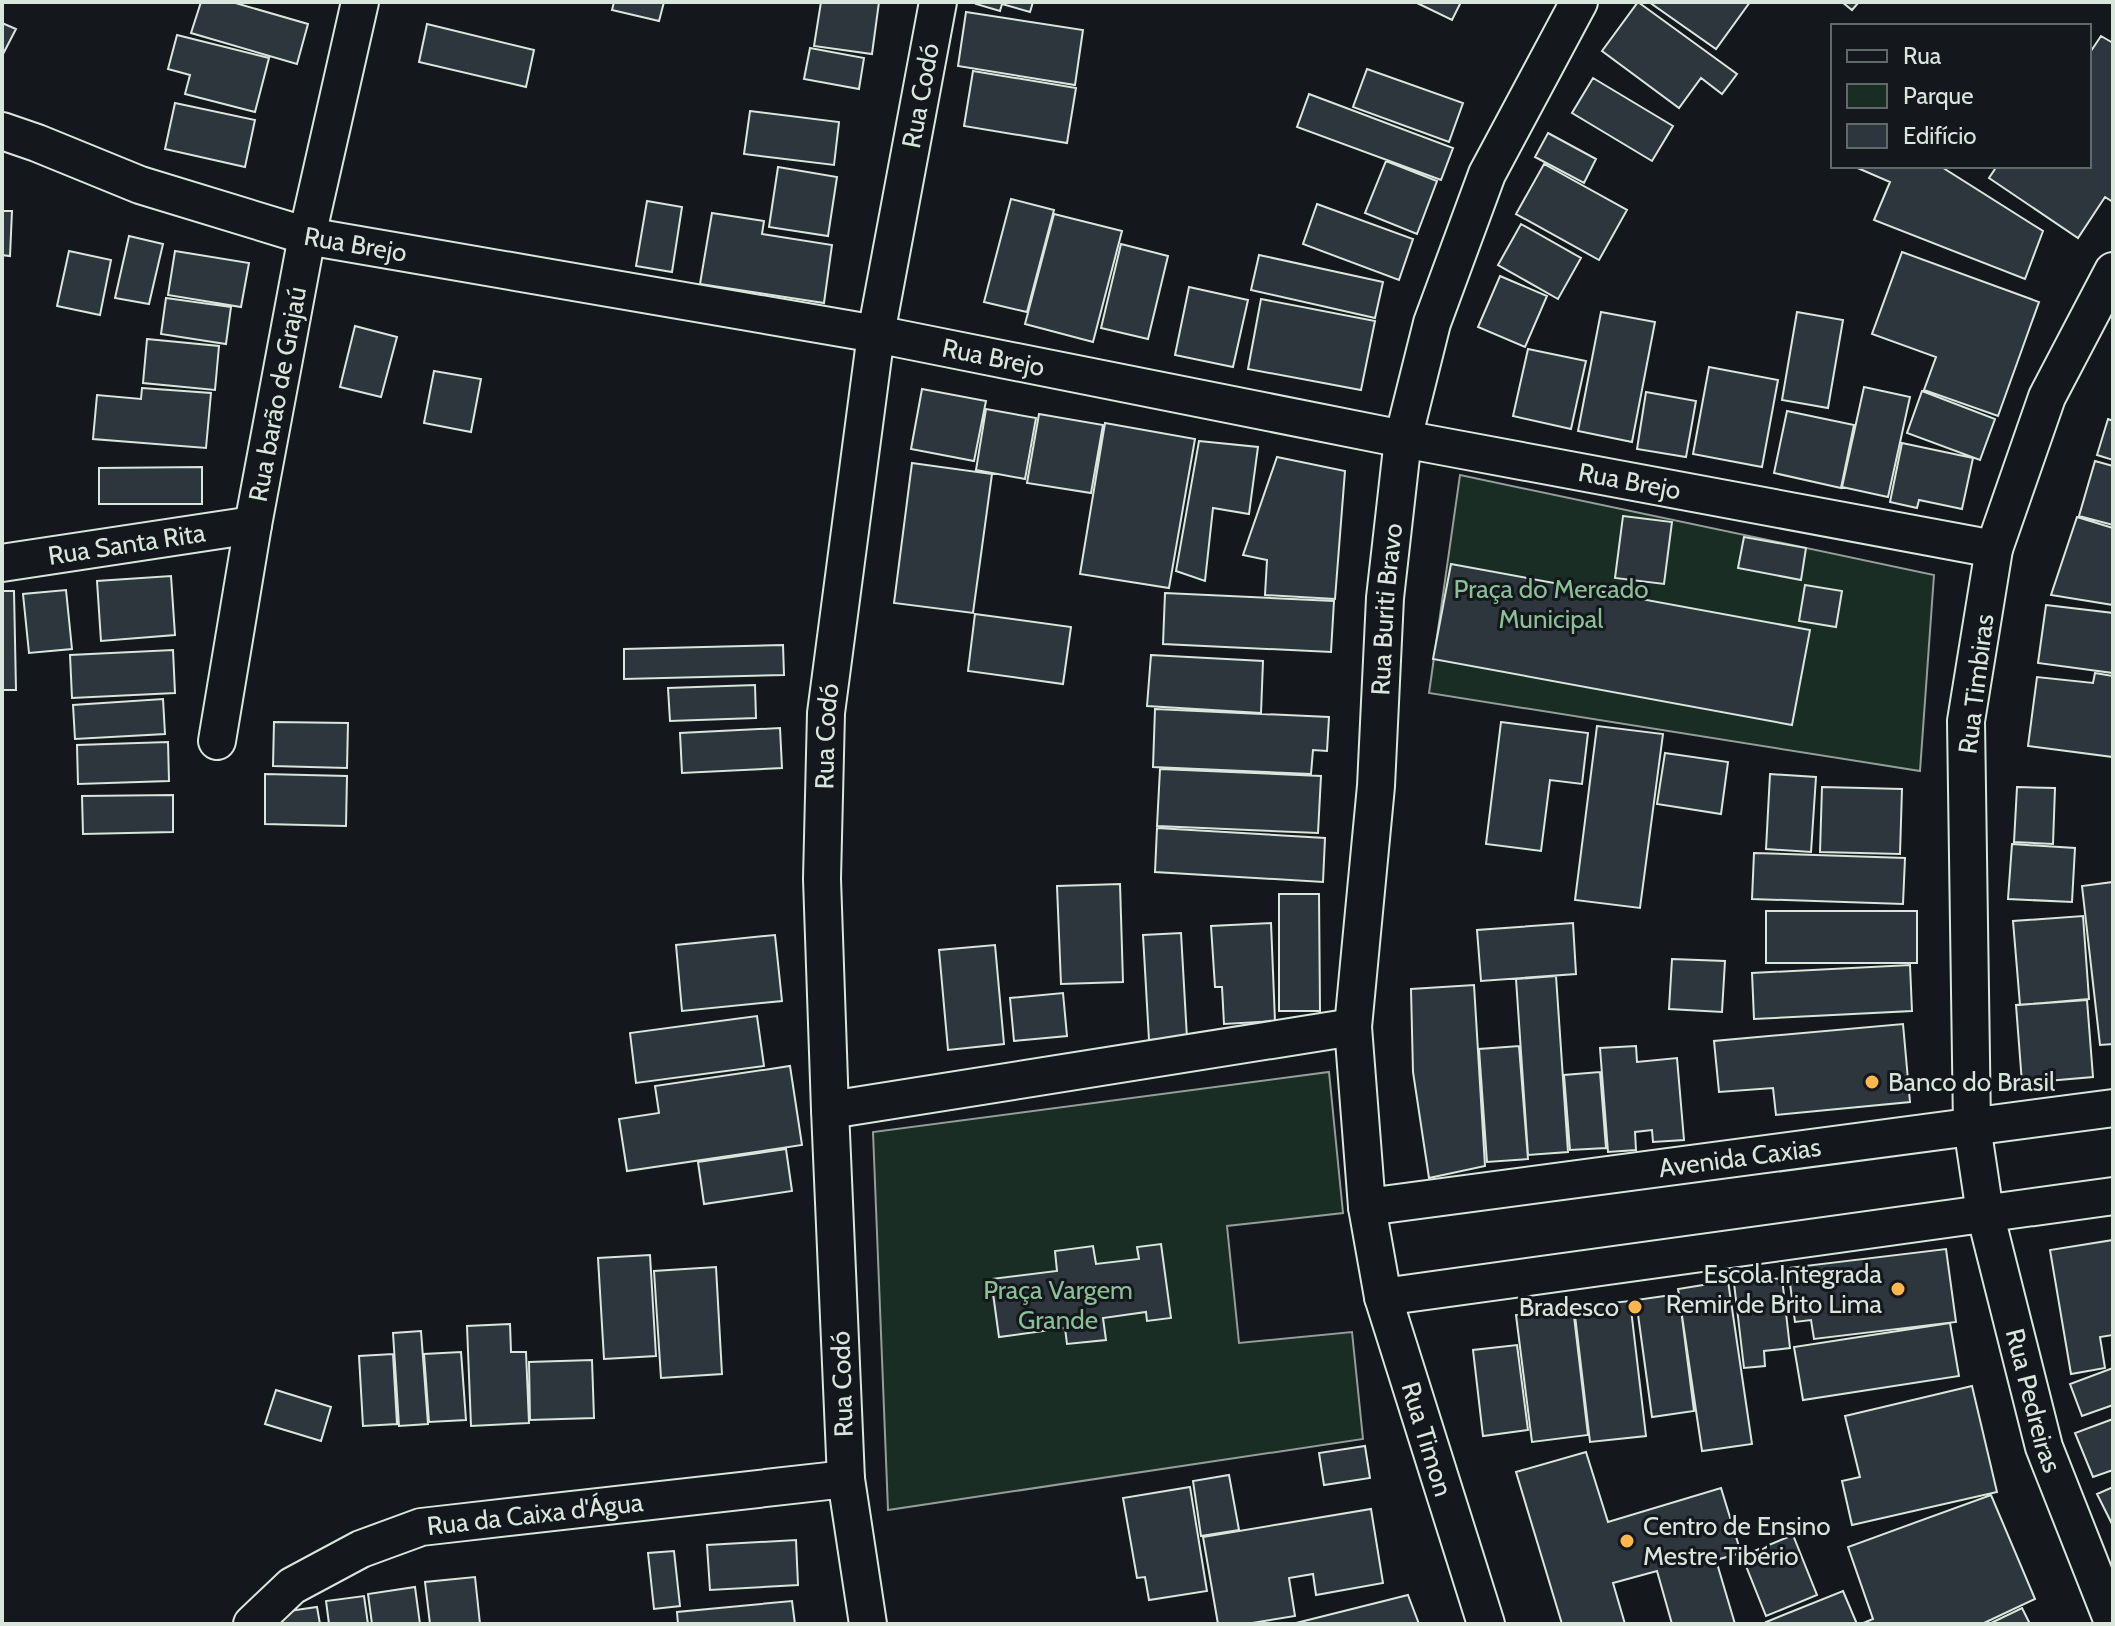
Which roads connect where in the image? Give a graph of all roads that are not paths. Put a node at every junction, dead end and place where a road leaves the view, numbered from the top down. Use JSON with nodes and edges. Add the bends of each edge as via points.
{"nodes":[{"id":1,"x":360,"y":2,"type":"edge"},
{"id":2,"x":938,"y":2,"type":"edge"},
{"id":3,"x":1579,"y":2,"type":"edge"},
{"id":4,"x":2,"y":131,"type":"edge"},
{"id":5,"x":307,"y":236,"type":"junction"},
{"id":6,"x":2113,"y":271,"type":"edge"},
{"id":7,"x":876,"y":334,"type":"junction"},
{"id":8,"x":1403,"y":439,"type":"junction"},
{"id":9,"x":253,"y":525,"type":"junction"},
{"id":10,"x":1994,"y":549,"type":"junction"},
{"id":11,"x":2,"y":563,"type":"edge"},
{"id":12,"x":217,"y":741,"type":"dead end"},
{"id":13,"x":1353,"y":1027,"type":"junction"},
{"id":14,"x":2113,"y":1108,"type":"edge"},
{"id":15,"x":830,"y":1110,"type":"junction"},
{"id":16,"x":1972,"y":1126,"type":"junction"},
{"id":17,"x":1979,"y":1170,"type":"joint"},
{"id":18,"x":2113,"y":1196,"type":"edge"},
{"id":19,"x":1367,"y":1207,"type":"junction"},
{"id":20,"x":1985,"y":1213,"type":"junction"},
{"id":21,"x":1375,"y":1253,"type":"joint"},
{"id":22,"x":1383,"y":1297,"type":"junction"},
{"id":23,"x":846,"y":1479,"type":"junction"},
{"id":24,"x":2113,"y":1622,"type":"edge"},
{"id":25,"x":252,"y":1624,"type":"edge"},
{"id":26,"x":868,"y":1624,"type":"edge"},
{"id":27,"x":1486,"y":1624,"type":"edge"}],
"edges":[{"from":1,"to":5,"type":"street","name":"Rua barão de Grajaú"},
{"from":2,"to":7,"type":"street","name":"Rua Codó"},
{"from":3,"to":8,"type":"street","name":"Rua Buriti Bravo","via":[[1487,174],[1432,323]]},
{"from":4,"to":5,"type":"street","name":"Rua Brejo","via":[[140,185]]},
{"from":5,"to":7,"type":"street","name":"Rua Brejo"},
{"from":5,"to":9,"type":"street","name":"Rua barão de Grajaú"},
{"from":6,"to":10,"type":"street","name":"Rua Timbiras","via":[[2047,397]]},
{"from":7,"to":8,"type":"street","name":"Rua Brejo"},
{"from":7,"to":15,"type":"street","name":"Rua Codó","via":[[826,713],[822,879]]},
{"from":8,"to":10,"type":"street","name":"Rua Brejo"},
{"from":8,"to":13,"type":"street","name":"Rua Buriti Bravo","via":[[1385,598],[1376,786]]},
{"from":9,"to":11,"type":"street","name":"Rua Santa Rita"},
{"from":9,"to":12,"type":"street","name":"Rua barão de Grajaú"},
{"from":10,"to":16,"type":"street","name":"Rua Timbiras","via":[[1966,721]]},
{"from":13,"to":15,"type":"street"},
{"from":13,"to":19,"type":"street","name":"Rua Buriti Bravo"},
{"from":14,"to":16,"type":"street","name":"Avenida Caxias"},
{"from":15,"to":23,"type":"street","name":"Rua Codó"},
{"from":16,"to":17,"type":"street","name":"Rua Timbiras"},
{"from":16,"to":19,"type":"street","name":"Avenida Caxias"},
{"from":17,"to":20,"type":"street","name":"Rua Pedreiras"},
{"from":18,"to":20,"type":"street"},
{"from":19,"to":21,"type":"street","name":"Rua Buriti Bravo"},
{"from":20,"to":22,"type":"street"},
{"from":20,"to":24,"type":"street","name":"Rua Pedreiras","via":[[2044,1447]]},
{"from":21,"to":22,"type":"street","name":"Rua Timon"},
{"from":22,"to":27,"type":"street","name":"Rua Timon"},
{"from":23,"to":25,"type":"street","name":"Rua da Caixa d'Água","via":[[421,1527],[361,1549],[292,1586]]},
{"from":23,"to":26,"type":"street","name":"Rua Codó"}]}
